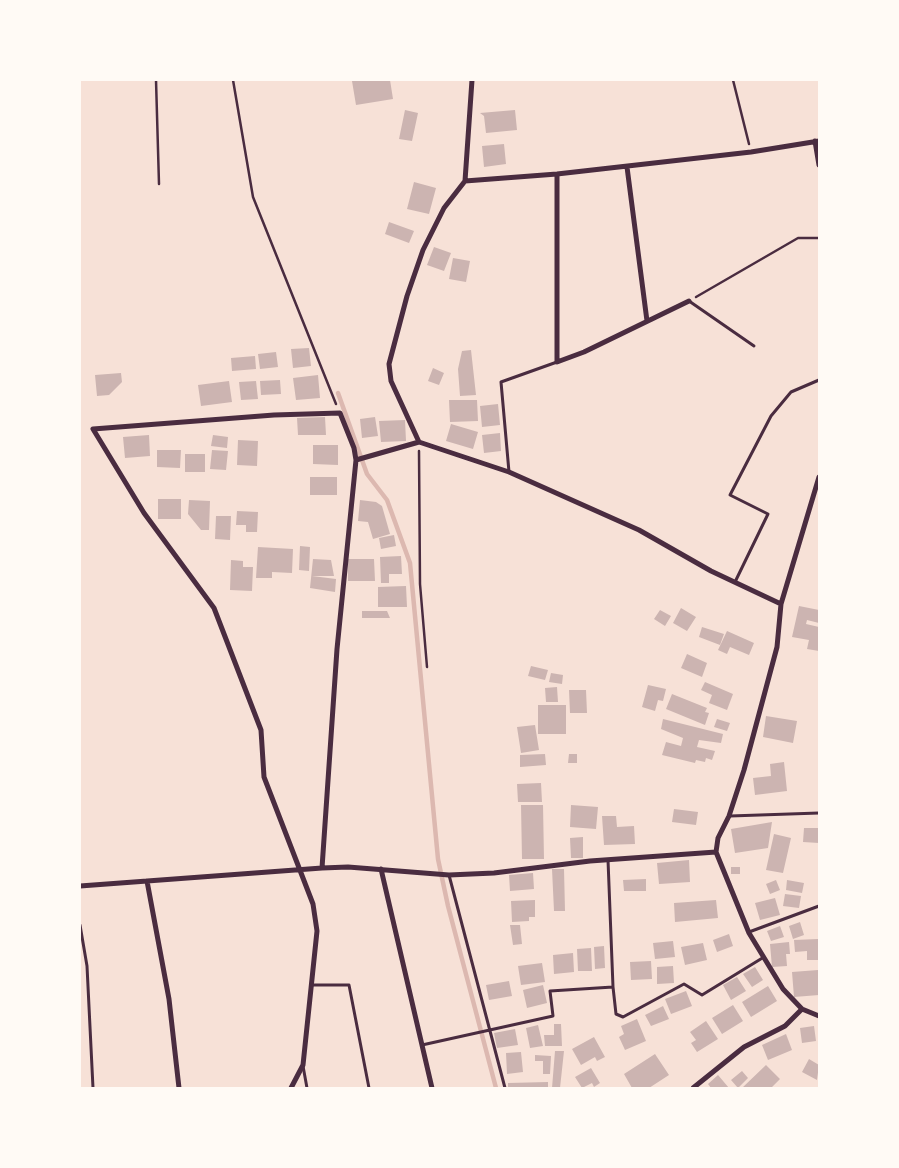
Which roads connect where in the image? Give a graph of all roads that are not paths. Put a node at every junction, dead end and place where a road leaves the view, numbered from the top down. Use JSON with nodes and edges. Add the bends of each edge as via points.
{"nodes":[{"id":1,"x":472,"y":80,"type":"edge"},
{"id":2,"x":817,"y":141,"type":"edge"},
{"id":3,"x":819,"y":165,"type":"edge"},
{"id":4,"x":627,"y":166,"type":"junction"},
{"id":5,"x":557,"y":174,"type":"junction"},
{"id":6,"x":466,"y":182,"type":"junction"},
{"id":7,"x":689,"y":301,"type":"joint"},
{"id":8,"x":647,"y":321,"type":"junction"},
{"id":9,"x":754,"y":346,"type":"dead end"},
{"id":10,"x":556,"y":362,"type":"junction"},
{"id":11,"x":819,"y":380,"type":"edge"},
{"id":12,"x":419,"y":442,"type":"junction"},
{"id":13,"x":356,"y":460,"type":"junction"},
{"id":14,"x":509,"y":472,"type":"junction"},
{"id":15,"x":819,"y":477,"type":"edge"},
{"id":16,"x":735,"y":583,"type":"junction"},
{"id":17,"x":781,"y":604,"type":"junction"},
{"id":18,"x":819,"y":813,"type":"edge"},
{"id":19,"x":729,"y":816,"type":"junction"},
{"id":20,"x":716,"y":852,"type":"junction"},
{"id":21,"x":608,"y":860,"type":"junction"},
{"id":22,"x":322,"y":868,"type":"junction"},
{"id":23,"x":381,"y":869,"type":"junction"},
{"id":24,"x":301,"y":870,"type":"junction"},
{"id":25,"x":449,"y":875,"type":"junction"},
{"id":26,"x":147,"y":881,"type":"junction"},
{"id":27,"x":80,"y":886,"type":"edge"},
{"id":28,"x":819,"y":906,"type":"edge"},
{"id":29,"x":80,"y":925,"type":"edge"},
{"id":30,"x":749,"y":933,"type":"junction"},
{"id":31,"x":764,"y":957,"type":"junction"},
{"id":32,"x":312,"y":985,"type":"junction"},
{"id":33,"x":613,"y":987,"type":"junction"},
{"id":34,"x":802,"y":1008,"type":"junction"},
{"id":35,"x":819,"y":1016,"type":"edge"},
{"id":36,"x":488,"y":1029,"type":"junction"},
{"id":37,"x":422,"y":1045,"type":"junction"},
{"id":38,"x":303,"y":1065,"type":"junction"},
{"id":39,"x":93,"y":1088,"type":"edge"},
{"id":40,"x":178,"y":1088,"type":"edge"},
{"id":41,"x":290,"y":1088,"type":"edge"},
{"id":42,"x":306,"y":1088,"type":"edge"},
{"id":43,"x":369,"y":1088,"type":"edge"},
{"id":44,"x":432,"y":1088,"type":"edge"},
{"id":45,"x":505,"y":1088,"type":"edge"},
{"id":46,"x":693,"y":1088,"type":"edge"}],
"edges":[{"from":1,"to":6,"type":"street"},
{"from":2,"to":3,"type":"street"},
{"from":2,"to":4,"type":"street"},
{"from":4,"to":5,"type":"street"},
{"from":4,"to":8,"type":"street"},
{"from":5,"to":6,"type":"street"},
{"from":5,"to":10,"type":"street"},
{"from":6,"to":12,"type":"street","via":[[444,208],[423,250],[389,364],[391,381]]},
{"from":7,"to":8,"type":"street"},
{"from":7,"to":9,"type":"lane"},
{"from":8,"to":10,"type":"street"},
{"from":10,"to":14,"type":"lane","via":[[502,382]]},
{"from":11,"to":16,"type":"lane","via":[[791,392],[771,416],[730,495],[768,514]]},
{"from":12,"to":13,"type":"street"},
{"from":12,"to":14,"type":"street"},
{"from":13,"to":22,"type":"street","via":[[337,649]]},
{"from":13,"to":24,"type":"street","via":[[340,413],[93,429],[144,513],[214,608],[261,730],[264,777]]},
{"from":14,"to":16,"type":"street","via":[[639,530]]},
{"from":15,"to":17,"type":"street"},
{"from":16,"to":17,"type":"street"},
{"from":17,"to":19,"type":"street","via":[[777,648]]},
{"from":18,"to":19,"type":"lane"},
{"from":19,"to":20,"type":"street","via":[[718,838]]},
{"from":20,"to":21,"type":"street"},
{"from":20,"to":30,"type":"street"},
{"from":21,"to":25,"type":"street"},
{"from":21,"to":33,"type":"lane"},
{"from":22,"to":23,"type":"street"},
{"from":22,"to":24,"type":"street"},
{"from":23,"to":25,"type":"street"},
{"from":23,"to":37,"type":"street"},
{"from":24,"to":26,"type":"street"},
{"from":24,"to":32,"type":"street","via":[[313,904],[316,931]]},
{"from":25,"to":36,"type":"lane"},
{"from":26,"to":27,"type":"street"},
{"from":26,"to":40,"type":"street","via":[[168,999]]},
{"from":28,"to":30,"type":"lane"},
{"from":29,"to":39,"type":"lane","via":[[87,966]]},
{"from":30,"to":31,"type":"street"},
{"from":31,"to":33,"type":"lane","via":[[702,994],[684,984],[623,1017],[616,1014]]},
{"from":31,"to":34,"type":"street","via":[[784,989]]},
{"from":32,"to":38,"type":"street"},
{"from":32,"to":43,"type":"lane","via":[[349,985]]},
{"from":33,"to":36,"type":"lane","via":[[550,992],[552,1016]]},
{"from":34,"to":35,"type":"street"},
{"from":34,"to":46,"type":"street","via":[[785,1026],[744,1046]]},
{"from":36,"to":37,"type":"lane"},
{"from":36,"to":45,"type":"lane"},
{"from":37,"to":44,"type":"street"},
{"from":38,"to":41,"type":"street"},
{"from":38,"to":42,"type":"lane"}]}
